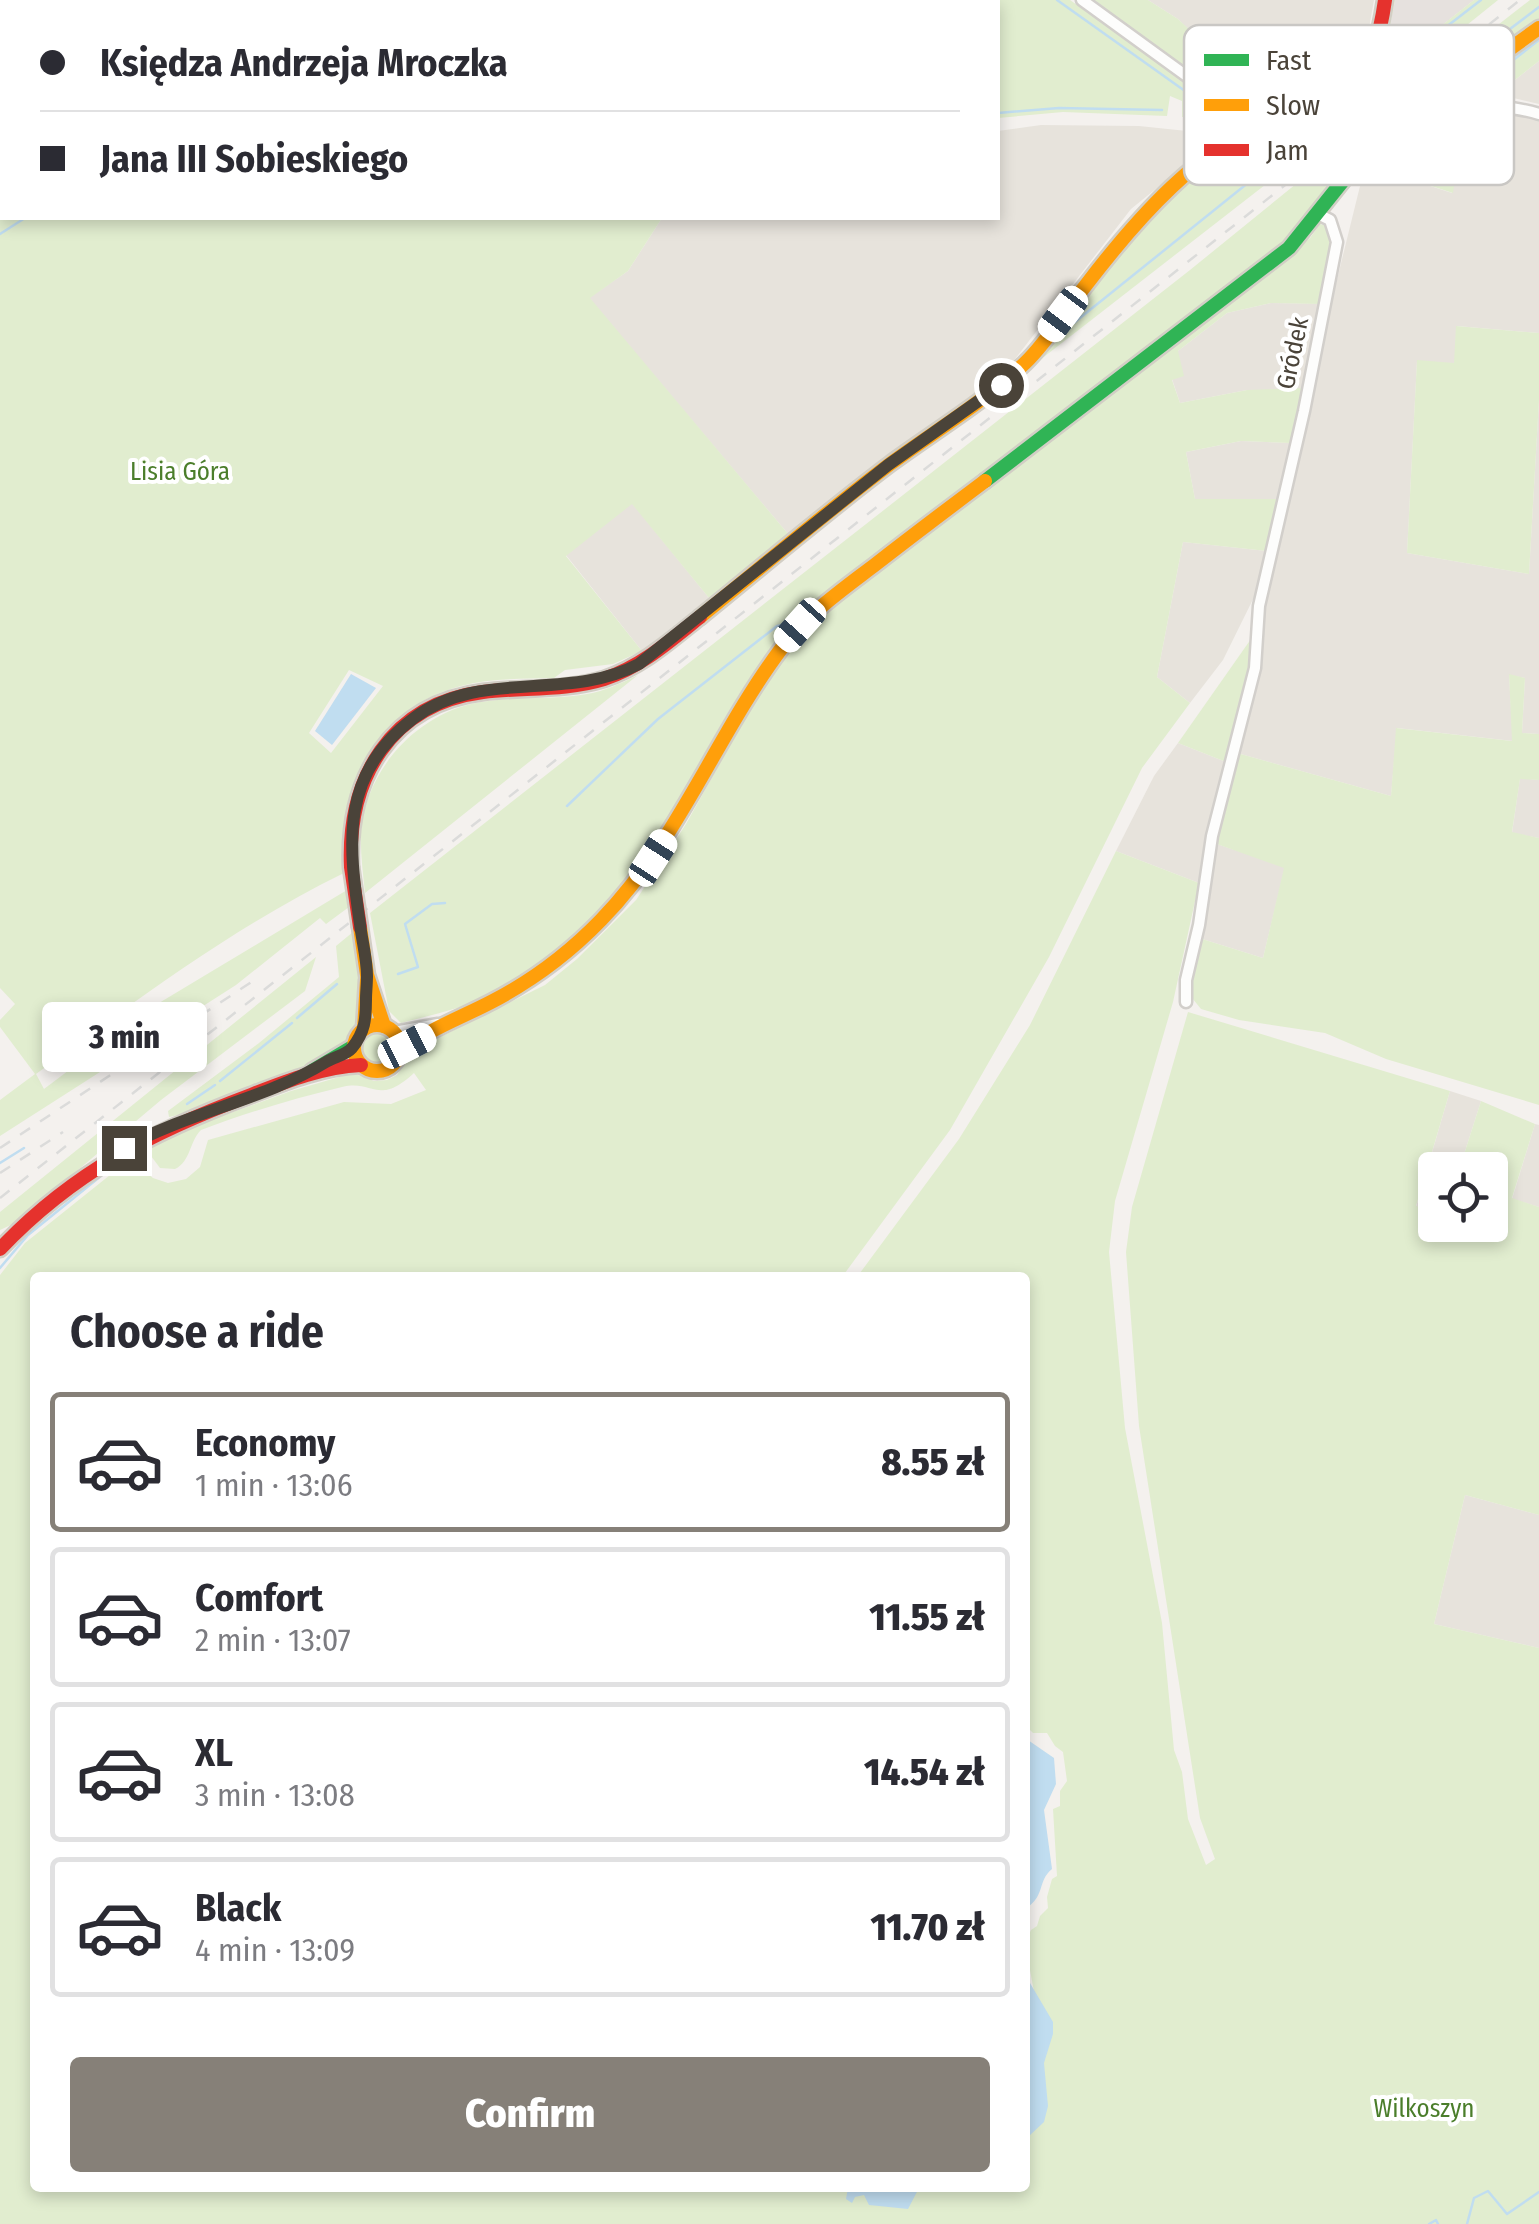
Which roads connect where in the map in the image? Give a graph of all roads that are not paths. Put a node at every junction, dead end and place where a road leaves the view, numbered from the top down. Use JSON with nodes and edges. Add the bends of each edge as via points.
{"nodes":[{"id":1,"x":1082,"y":0,"type":"edge"},
{"id":2,"x":1385,"y":0,"type":"edge"},
{"id":3,"x":1380,"y":25,"type":"edge"},
{"id":4,"x":1539,"y":28,"type":"edge"},
{"id":5,"x":1514,"y":46,"type":"edge"},
{"id":6,"x":1184,"y":75,"type":"edge"},
{"id":7,"x":1514,"y":109,"type":"edge"},
{"id":8,"x":1539,"y":114,"type":"edge"},
{"id":9,"x":1184,"y":177,"type":"edge"},
{"id":10,"x":1340,"y":185,"type":"edge"},
{"id":11,"x":1320,"y":214,"type":"junction"},
{"id":12,"x":368,"y":975,"type":"junction"},
{"id":13,"x":1186,"y":1002,"type":"dead end"},
{"id":14,"x":444,"y":1024,"type":"junction"},
{"id":15,"x":364,"y":1029,"type":"junction"},
{"id":16,"x":389,"y":1029,"type":"junction"},
{"id":17,"x":354,"y":1046,"type":"junction"},
{"id":18,"x":400,"y":1052,"type":"junction"},
{"id":19,"x":361,"y":1065,"type":"junction"},
{"id":20,"x":310,"y":1074,"type":"junction"},
{"id":21,"x":0,"y":1250,"type":"edge"}],
"edges":[{"from":1,"to":6,"type":"street"},
{"from":2,"to":3,"type":"street"},
{"from":4,"to":5,"type":"street"},
{"from":7,"to":8,"type":"street"},
{"from":9,"to":12,"type":"street","bridge":true,"via":[[1147,210],[1001,385],[888,465],[653,655],[601,680],[470,692],[401,728],[375,758],[357,795],[350,832]]},
{"from":10,"to":11,"type":"street"},
{"from":11,"to":13,"type":"street","name":"Gródek","via":[[1330,220],[1337,242],[1259,606],[1255,668],[1212,836]]},
{"from":11,"to":14,"type":"street","via":[[1289,248],[814,612],[768,664],[668,834],[612,908],[541,971]]},
{"from":12,"to":15,"type":"street"},
{"from":12,"to":16,"type":"street"},
{"from":14,"to":16,"type":"street"},
{"from":14,"to":18,"type":"street"},
{"from":15,"to":16,"type":"street"},
{"from":15,"to":17,"type":"street"},
{"from":16,"to":18,"type":"street"},
{"from":17,"to":19,"type":"street"},
{"from":17,"to":20,"type":"street"},
{"from":18,"to":19,"type":"street","via":[[385,1070]]},
{"from":19,"to":20,"type":"street"},
{"from":20,"to":21,"type":"street","via":[[139,1140],[84,1176]]}]}
